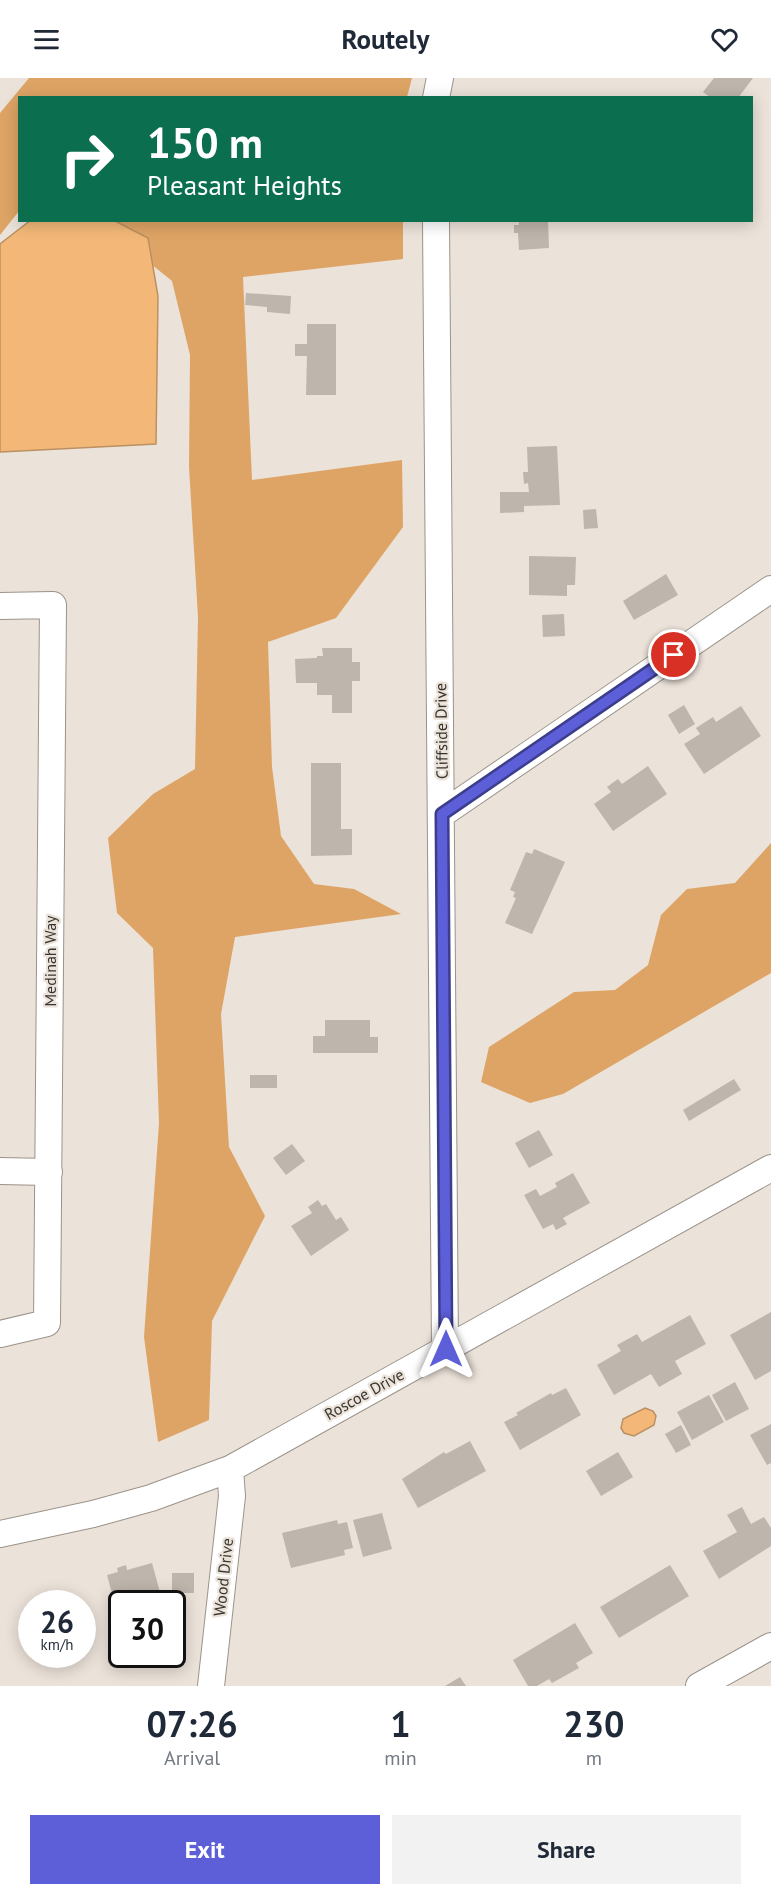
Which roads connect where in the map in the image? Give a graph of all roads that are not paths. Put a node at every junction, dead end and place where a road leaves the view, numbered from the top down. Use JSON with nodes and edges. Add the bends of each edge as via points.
{"nodes":[{"id":1,"x":440,"y":78,"type":"edge"},
{"id":2,"x":436,"y":96,"type":"edge"},
{"id":3,"x":436,"y":222,"type":"edge"},
{"id":4,"x":771,"y":589,"type":"edge"},
{"id":5,"x":0,"y":606,"type":"edge"},
{"id":6,"x":442,"y":814,"type":"junction"},
{"id":7,"x":771,"y":1168,"type":"edge"},
{"id":8,"x":0,"y":1171,"type":"edge"},
{"id":9,"x":49,"y":1172,"type":"junction"},
{"id":10,"x":0,"y":1334,"type":"edge"},
{"id":11,"x":446,"y":1349,"type":"junction"},
{"id":12,"x":230,"y":1468,"type":"junction"},
{"id":13,"x":0,"y":1534,"type":"edge"},
{"id":14,"x":771,"y":1646,"type":"edge"},
{"id":15,"x":211,"y":1686,"type":"edge"},
{"id":16,"x":699,"y":1686,"type":"edge"}],
"edges":[{"from":1,"to":2,"type":"street"},
{"from":3,"to":6,"type":"street","name":"Cliffside Drive"},
{"from":4,"to":6,"type":"street"},
{"from":5,"to":9,"type":"street","name":"Medinah Way","via":[[53,605]]},
{"from":6,"to":11,"type":"street","name":"Cliffside Drive"},
{"from":7,"to":11,"type":"street","name":"Roscoe Drive"},
{"from":8,"to":9,"type":"street"},
{"from":9,"to":10,"type":"street","name":"Medinah Way","via":[[47,1323]]},
{"from":11,"to":12,"type":"street","name":"Roscoe Drive"},
{"from":12,"to":13,"type":"street","name":"Roscoe Drive","via":[[139,1501]]},
{"from":12,"to":15,"type":"street","name":"Wood Drive","via":[[232,1496]]},
{"from":14,"to":16,"type":"street"}]}
